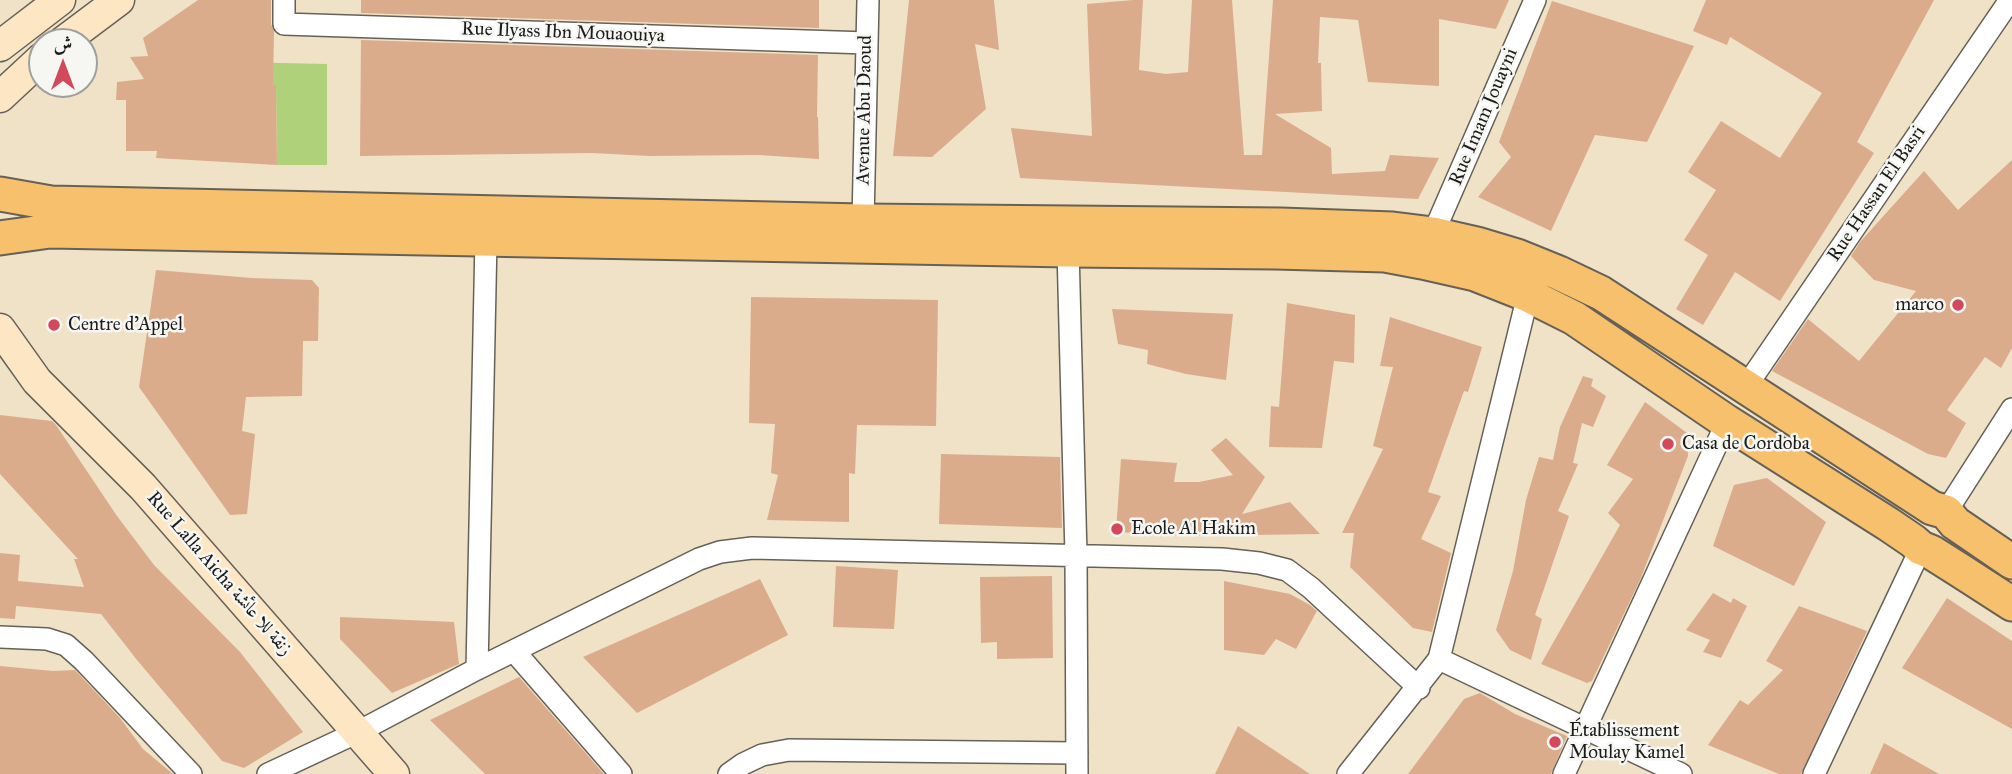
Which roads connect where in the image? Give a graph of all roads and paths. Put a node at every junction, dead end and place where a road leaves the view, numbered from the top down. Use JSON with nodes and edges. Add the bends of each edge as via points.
{"nodes":[{"id":1,"x":60,"y":0,"type":"edge"},
{"id":2,"x":119,"y":0,"type":"edge"},
{"id":3,"x":284,"y":0,"type":"edge"},
{"id":4,"x":868,"y":0,"type":"edge"},
{"id":5,"x":1535,"y":0,"type":"edge"},
{"id":6,"x":2010,"y":0,"type":"edge"},
{"id":7,"x":82,"y":28,"type":"edge"},
{"id":8,"x":867,"y":43,"type":"junction"},
{"id":9,"x":0,"y":46,"type":"edge"},
{"id":10,"x":28,"y":71,"type":"edge"},
{"id":11,"x":0,"y":97,"type":"edge"},
{"id":12,"x":0,"y":194,"type":"edge"},
{"id":13,"x":863,"y":221,"type":"junction"},
{"id":14,"x":1433,"y":234,"type":"junction"},
{"id":15,"x":0,"y":238,"type":"edge"},
{"id":16,"x":486,"y":239,"type":"junction"},
{"id":17,"x":1068,"y":250,"type":"junction"},
{"id":18,"x":1528,"y":295,"type":"junction"},
{"id":19,"x":0,"y":329,"type":"edge"},
{"id":20,"x":0,"y":359,"type":"edge"},
{"id":21,"x":37,"y":381,"type":"junction"},
{"id":22,"x":1745,"y":388,"type":"junction"},
{"id":23,"x":2012,"y":410,"type":"edge"},
{"id":24,"x":1727,"y":422,"type":"junction"},
{"id":25,"x":1944,"y":514,"type":"junction"},
{"id":26,"x":1922,"y":547,"type":"junction"},
{"id":27,"x":1076,"y":555,"type":"junction"},
{"id":28,"x":2012,"y":562,"type":"edge"},
{"id":29,"x":2012,"y":604,"type":"edge"},
{"id":30,"x":0,"y":637,"type":"edge"},
{"id":31,"x":514,"y":651,"type":"junction"},
{"id":32,"x":1440,"y":660,"type":"junction"},
{"id":33,"x":477,"y":668,"type":"junction"},
{"id":34,"x":1419,"y":688,"type":"junction"},
{"id":35,"x":1585,"y":728,"type":"junction"},
{"id":36,"x":358,"y":732,"type":"junction"},
{"id":37,"x":1077,"y":764,"type":"edge"},
{"id":38,"x":191,"y":774,"type":"edge"},
{"id":39,"x":268,"y":774,"type":"edge"},
{"id":40,"x":394,"y":774,"type":"edge"},
{"id":41,"x":621,"y":774,"type":"edge"},
{"id":42,"x":729,"y":774,"type":"edge"},
{"id":43,"x":1348,"y":774,"type":"edge"},
{"id":44,"x":1564,"y":774,"type":"edge"},
{"id":45,"x":1681,"y":774,"type":"edge"},
{"id":46,"x":1814,"y":774,"type":"edge"}],
"edges":[{"from":1,"to":9,"type":"street"},
{"from":2,"to":7,"type":"street"},
{"from":3,"to":8,"type":"street","name":"Rue Ilyass Ibn Mouaouiya","via":[[284,24]]},
{"from":4,"to":8,"type":"street","name":"Avenue Abu Daoud"},
{"from":5,"to":14,"type":"street","name":"Rue Imam Jouayni"},
{"from":6,"to":22,"type":"street","name":"Rue Hassan El Basri"},
{"from":8,"to":13,"type":"street","name":"Avenue Abu Daoud"},
{"from":10,"to":11,"type":"street"},
{"from":12,"to":13,"type":"main road","via":[[51,203]]},
{"from":13,"to":14,"type":"main road","via":[[1281,225]]},
{"from":14,"to":22,"type":"main road","via":[[1517,256],[1601,293]]},
{"from":15,"to":16,"type":"main road","via":[[50,231]]},
{"from":16,"to":17,"type":"main road"},
{"from":16,"to":33,"type":"street"},
{"from":17,"to":18,"type":"main road","via":[[1385,256],[1475,274]]},
{"from":17,"to":27,"type":"street"},
{"from":18,"to":24,"type":"main road","via":[[1574,318]]},
{"from":18,"to":32,"type":"street"},
{"from":19,"to":21,"type":"street","name":"Rue Lalla Aicha زنقة للا عائشة"},
{"from":20,"to":21,"type":"street","name":"Rue Lalla Aicha زنقة للا عائشة"},
{"from":21,"to":36,"type":"street","name":"Rue Lalla Aicha زنقة للا عائشة","via":[[143,487]]},
{"from":22,"to":25,"type":"main road"},
{"from":23,"to":25,"type":"street"},
{"from":24,"to":26,"type":"main road"},
{"from":24,"to":35,"type":"street"},
{"from":25,"to":26,"type":"main road","via":[[1923,511],[1913,522],[1911,534]]},
{"from":25,"to":28,"type":"main road"},
{"from":26,"to":29,"type":"main road"},
{"from":26,"to":46,"type":"street"},
{"from":27,"to":31,"type":"street","via":[[732,549],[699,559]]},
{"from":27,"to":34,"type":"street","via":[[1222,559],[1287,570]]},
{"from":27,"to":37,"type":"street"},
{"from":30,"to":38,"type":"street","via":[[47,639],[66,645]]},
{"from":31,"to":33,"type":"street"},
{"from":31,"to":41,"type":"street"},
{"from":32,"to":34,"type":"street"},
{"from":32,"to":35,"type":"street"},
{"from":33,"to":36,"type":"street"},
{"from":34,"to":43,"type":"street"},
{"from":35,"to":44,"type":"street"},
{"from":35,"to":45,"type":"street"},
{"from":36,"to":39,"type":"street"},
{"from":36,"to":40,"type":"street","name":"Rue Lalla Aicha زنقة للا عائشة"},
{"from":37,"to":42,"type":"street","via":[[789,750],[762,755]]}]}
